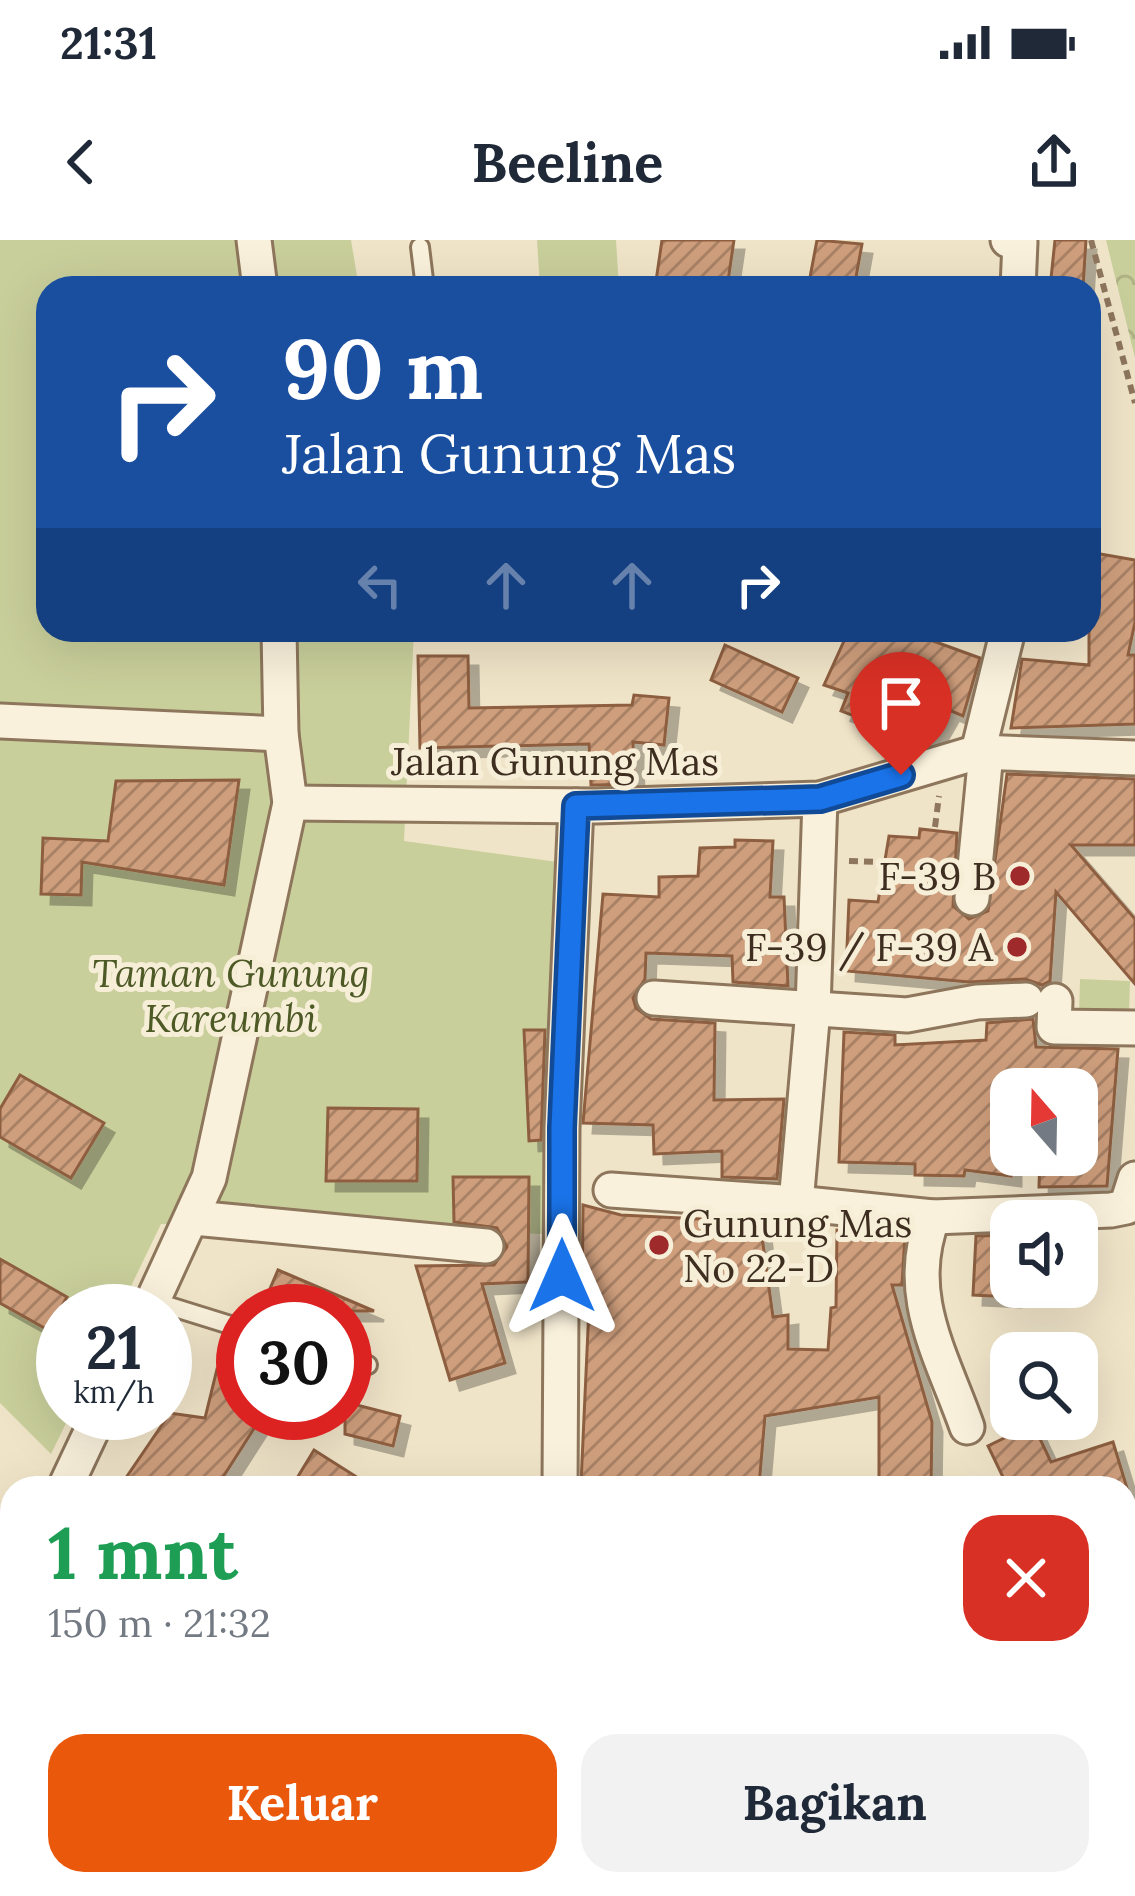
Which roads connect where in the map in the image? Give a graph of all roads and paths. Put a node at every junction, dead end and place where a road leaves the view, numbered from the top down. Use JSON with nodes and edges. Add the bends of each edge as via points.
{"nodes":[{"id":1,"x":254,"y":240,"type":"edge"},
{"id":2,"x":1091,"y":240,"type":"edge"},
{"id":3,"x":1017,"y":241,"type":"edge"},
{"id":4,"x":420,"y":247,"type":"dead end"},
{"id":5,"x":258,"y":276,"type":"edge"},
{"id":6,"x":424,"y":276,"type":"edge"},
{"id":7,"x":1018,"y":276,"type":"edge"},
{"id":8,"x":1101,"y":276,"type":"edge"},
{"id":9,"x":1101,"y":277,"type":"edge"},
{"id":10,"x":1135,"y":403,"type":"edge"},
{"id":11,"x":279,"y":642,"type":"edge"},
{"id":12,"x":1005,"y":642,"type":"edge"},
{"id":13,"x":0,"y":721,"type":"edge"},
{"id":14,"x":281,"y":734,"type":"junction"},
{"id":15,"x":982,"y":753,"type":"junction"},
{"id":16,"x":1135,"y":758,"type":"edge"},
{"id":17,"x":820,"y":799,"type":"junction"},
{"id":18,"x":290,"y":803,"type":"junction"},
{"id":19,"x":576,"y":806,"type":"junction"},
{"id":20,"x":972,"y":898,"type":"dead end"},
{"id":21,"x":654,"y":998,"type":"dead end"},
{"id":22,"x":813,"y":1009,"type":"junction"},
{"id":23,"x":1135,"y":1028,"type":"edge"},
{"id":24,"x":611,"y":1190,"type":"dead end"},
{"id":25,"x":1132,"y":1198,"type":"edge"},
{"id":26,"x":796,"y":1203,"type":"junction"},
{"id":27,"x":933,"y":1217,"type":"junction"},
{"id":28,"x":194,"y":1218,"type":"junction"},
{"id":29,"x":486,"y":1246,"type":"dead end"},
{"id":30,"x":161,"y":1284,"type":"edge"},
{"id":31,"x":967,"y":1427,"type":"dead end"},
{"id":32,"x":88,"y":1440,"type":"edge"},
{"id":33,"x":71,"y":1476,"type":"edge"},
{"id":34,"x":560,"y":1476,"type":"edge"},
{"id":35,"x":240,"y":1896,"type":"edge"},
{"id":36,"x":289,"y":1896,"type":"edge"}],
"edges":[{"from":1,"to":5,"type":"street"},
{"from":2,"to":8,"type":"path"},
{"from":3,"to":7,"type":"street"},
{"from":4,"to":6,"type":"lane"},
{"from":9,"to":10,"type":"path"},
{"from":11,"to":14,"type":"street"},
{"from":12,"to":15,"type":"street"},
{"from":13,"to":14,"type":"street"},
{"from":14,"to":18,"type":"street"},
{"from":15,"to":16,"type":"street","name":"Jalan Gunung Mas"},
{"from":15,"to":17,"type":"street","name":"Jalan Gunung Mas"},
{"from":15,"to":20,"type":"street"},
{"from":17,"to":19,"type":"street","name":"Jalan Gunung Mas"},
{"from":17,"to":22,"type":"street"},
{"from":18,"to":19,"type":"street","name":"Jalan Gunung Mas"},
{"from":18,"to":28,"type":"street"},
{"from":19,"to":34,"type":"street","via":[[562,1128]]},
{"from":21,"to":22,"type":"street"},
{"from":22,"to":23,"type":"street","via":[[907,1016],[977,1002],[1041,1001],[1054,1027]]},
{"from":22,"to":26,"type":"street"},
{"from":24,"to":26,"type":"street"},
{"from":25,"to":27,"type":"street"},
{"from":26,"to":27,"type":"street"},
{"from":27,"to":31,"type":"street","via":[[918,1280]]},
{"from":28,"to":29,"type":"street"},
{"from":28,"to":30,"type":"street"},
{"from":32,"to":33,"type":"street"},
{"from":35,"to":36,"type":"street"}]}
